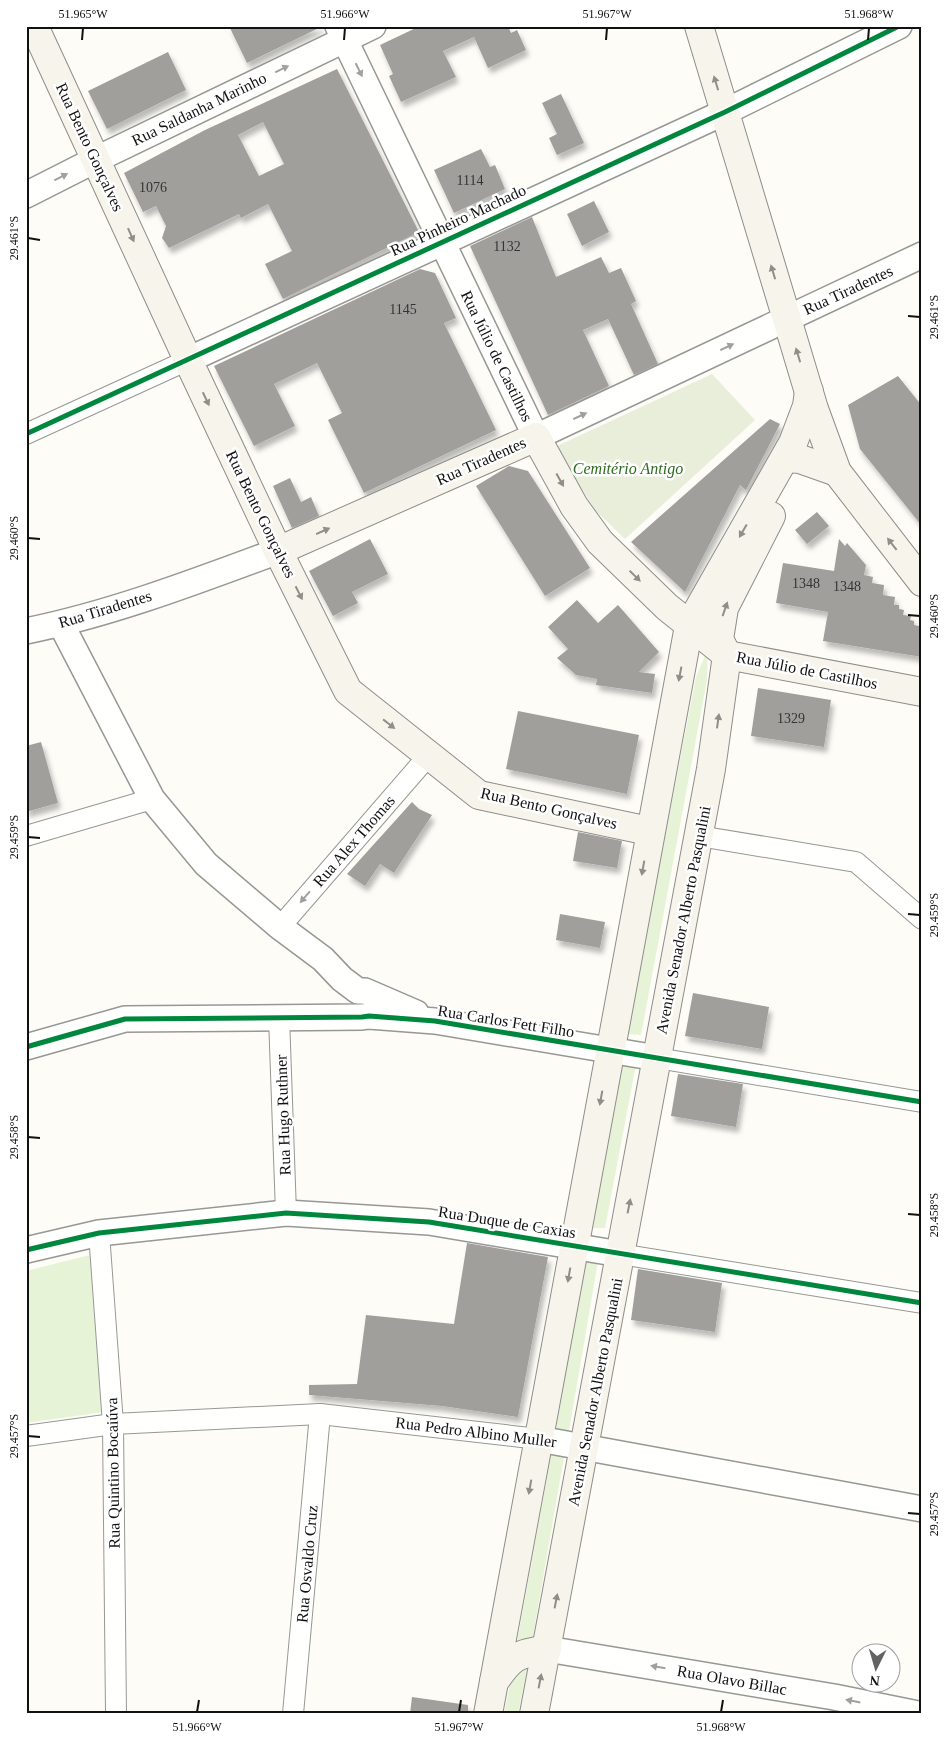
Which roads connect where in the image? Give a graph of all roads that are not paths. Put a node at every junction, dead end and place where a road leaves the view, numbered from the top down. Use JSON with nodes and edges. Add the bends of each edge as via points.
{"nodes":[{"id":1,"x":34,"y":26,"type":"edge"},
{"id":2,"x":373,"y":26,"type":"edge"},
{"id":3,"x":699,"y":26,"type":"edge"},
{"id":4,"x":899,"y":26,"type":"edge"},
{"id":5,"x":341,"y":33,"type":"edge"},
{"id":6,"x":725,"y":112,"type":"junction"},
{"id":7,"x":96,"y":159,"type":"junction"},
{"id":8,"x":26,"y":195,"type":"edge"},
{"id":9,"x":442,"y":242,"type":"junction"},
{"id":10,"x":922,"y":255,"type":"edge"},
{"id":11,"x":787,"y":319,"type":"junction"},
{"id":12,"x":188,"y":360,"type":"junction"},
{"id":13,"x":811,"y":400,"type":"junction"},
{"id":14,"x":26,"y":434,"type":"edge"},
{"id":15,"x":536,"y":437,"type":"junction"},
{"id":16,"x":793,"y":453,"type":"junction"},
{"id":17,"x":837,"y":472,"type":"junction"},
{"id":18,"x":278,"y":551,"type":"junction"},
{"id":19,"x":922,"y":582,"type":"edge"},
{"id":20,"x":61,"y":624,"type":"junction"},
{"id":21,"x":689,"y":626,"type":"junction"},
{"id":22,"x":26,"y":631,"type":"edge"},
{"id":23,"x":727,"y":655,"type":"junction"},
{"id":24,"x":920,"y":690,"type":"edge"},
{"id":25,"x":428,"y":755,"type":"junction"},
{"id":26,"x":152,"y":799,"type":"junction"},
{"id":27,"x":650,"y":831,"type":"junction"},
{"id":28,"x":26,"y":836,"type":"edge"},
{"id":29,"x":699,"y":836,"type":"junction"},
{"id":30,"x":922,"y":919,"type":"edge"},
{"id":31,"x":280,"y":927,"type":"junction"},
{"id":32,"x":356,"y":1000,"type":"junction"},
{"id":33,"x":280,"y":1017,"type":"junction"},
{"id":34,"x":26,"y":1047,"type":"edge"},
{"id":35,"x":610,"y":1050,"type":"junction"},
{"id":36,"x":657,"y":1058,"type":"junction"},
{"id":37,"x":922,"y":1102,"type":"edge"},
{"id":38,"x":286,"y":1213,"type":"junction"},
{"id":39,"x":100,"y":1233,"type":"junction"},
{"id":40,"x":574,"y":1246,"type":"junction"},
{"id":41,"x":26,"y":1250,"type":"edge"},
{"id":42,"x":620,"y":1254,"type":"junction"},
{"id":43,"x":922,"y":1303,"type":"edge"},
{"id":44,"x":320,"y":1414,"type":"junction"},
{"id":45,"x":113,"y":1424,"type":"junction"},
{"id":46,"x":26,"y":1436,"type":"edge"},
{"id":47,"x":539,"y":1439,"type":"junction"},
{"id":48,"x":584,"y":1447,"type":"junction"},
{"id":49,"x":922,"y":1509,"type":"edge"},
{"id":50,"x":546,"y":1649,"type":"junction"},
{"id":51,"x":494,"y":1683,"type":"junction"},
{"id":52,"x":116,"y":1714,"type":"edge"},
{"id":53,"x":293,"y":1714,"type":"edge"},
{"id":54,"x":488,"y":1714,"type":"edge"},
{"id":55,"x":534,"y":1714,"type":"edge"},
{"id":56,"x":918,"y":1714,"type":"edge"}],
"edges":[{"from":1,"to":7,"type":"main road","name":"Rua Bento Gonçalves"},
{"from":2,"to":5,"type":"street","name":"Rua Saldanha Marinho"},
{"from":6,"to":3,"type":"main road","one_way":true},
{"from":4,"to":6,"type":"street","name":"Rua Pinheiro Machado"},
{"from":7,"to":5,"type":"street","name":"Rua Saldanha Marinho","one_way":true},
{"from":5,"to":9,"type":"street","name":"Rua Júlio de Castilhos","one_way":true},
{"from":6,"to":9,"type":"street","name":"Rua Pinheiro Machado"},
{"from":11,"to":6,"type":"main road","one_way":true},
{"from":8,"to":7,"type":"street","name":"Rua Saldanha Marinho","one_way":true},
{"from":7,"to":12,"type":"main road","name":"Rua Bento Gonçalves","one_way":true},
{"from":9,"to":12,"type":"street","name":"Rua Pinheiro Machado"},
{"from":9,"to":15,"type":"street","name":"Rua Júlio de Castilhos"},
{"from":10,"to":11,"type":"street","name":"Rua Tiradentes"},
{"from":13,"to":11,"type":"main road","one_way":true},
{"from":15,"to":11,"type":"street","name":"Rua Tiradentes","one_way":true},
{"from":12,"to":14,"type":"street","name":"Rua Pinheiro Machado"},
{"from":12,"to":18,"type":"main road","name":"Rua Bento Gonçalves","one_way":true},
{"from":13,"to":16,"type":"main road","name":"Avenida Senador Alberto Pasqualini"},
{"from":13,"to":17,"type":"main road"},
{"from":18,"to":15,"type":"main road","name":"Rua Tiradentes","one_way":true},
{"from":15,"to":21,"type":"main road","name":"Rua Júlio de Castilhos","one_way":true,"via":[[574,506],[600,542]]},
{"from":16,"to":17,"type":"main road"},
{"from":16,"to":21,"type":"main road","name":"Avenida Senador Alberto Pasqualini","one_way":true},
{"from":23,"to":16,"type":"main road","name":"Avenida Senador Alberto Pasqualini","one_way":true,"via":[[719,639],[724,608]]},
{"from":19,"to":17,"type":"main road","one_way":true},
{"from":18,"to":20,"type":"street","name":"Rua Tiradentes"},
{"from":18,"to":25,"type":"main road","name":"Rua Bento Gonçalves","one_way":true,"via":[[348,691]]},
{"from":20,"to":22,"type":"street","name":"Rua Tiradentes"},
{"from":20,"to":26,"type":"street"},
{"from":21,"to":23,"type":"main road","name":"Rua Júlio de Castilhos"},
{"from":21,"to":27,"type":"main road","name":"Avenida Senador Alberto Pasqualini","one_way":true},
{"from":23,"to":24,"type":"main road","name":"Rua Júlio de Castilhos"},
{"from":29,"to":23,"type":"main road","name":"Avenida Senador Alberto Pasqualini","one_way":true},
{"from":25,"to":27,"type":"main road","name":"Rua Bento Gonçalves","via":[[479,795]]},
{"from":25,"to":31,"type":"street","name":"Rua Alex Thomas","one_way":true},
{"from":26,"to":28,"type":"street"},
{"from":26,"to":31,"type":"street","via":[[206,864]]},
{"from":27,"to":35,"type":"main road","name":"Avenida Senador Alberto Pasqualini","one_way":true},
{"from":29,"to":30,"type":"street","via":[[856,862]]},
{"from":29,"to":36,"type":"main road","name":"Avenida Senador Alberto Pasqualini"},
{"from":31,"to":32,"type":"street","via":[[323,959]]},
{"from":32,"to":33,"type":"street","via":[[311,1017]]},
{"from":32,"to":35,"type":"street","name":"Rua Carlos Fett Filho","via":[[435,1021]]},
{"from":33,"to":34,"type":"street","via":[[125,1018]]},
{"from":33,"to":38,"type":"street","name":"Rua Hugo Ruthner"},
{"from":35,"to":36,"type":"street","name":"Rua Carlos Fett Filho"},
{"from":35,"to":40,"type":"main road","name":"Avenida Senador Alberto Pasqualini","one_way":true},
{"from":36,"to":37,"type":"street","name":"Rua Carlos Fett Filho"},
{"from":42,"to":36,"type":"main road","name":"Avenida Senador Alberto Pasqualini","one_way":true},
{"from":38,"to":39,"type":"street","name":"Rua Duque de Caxias"},
{"from":38,"to":40,"type":"street","name":"Rua Duque de Caxias","via":[[429,1222]]},
{"from":39,"to":41,"type":"street","name":"Rua Duque de Caxias"},
{"from":39,"to":45,"type":"street","name":"Rua Quintino Bocaiúva"},
{"from":40,"to":42,"type":"street","name":"Rua Duque de Caxias"},
{"from":40,"to":47,"type":"main road","name":"Avenida Senador Alberto Pasqualini","one_way":true},
{"from":42,"to":43,"type":"street","name":"Rua Duque de Caxias"},
{"from":42,"to":48,"type":"main road","name":"Avenida Senador Alberto Pasqualini"},
{"from":44,"to":45,"type":"street","name":"Rua Pedro Albino Muller"},
{"from":44,"to":47,"type":"street","name":"Rua Pedro Albino Muller"},
{"from":44,"to":53,"type":"street","name":"Rua Osvaldo Cruz"},
{"from":45,"to":46,"type":"street","name":"Rua Pedro Albino Muller"},
{"from":45,"to":52,"type":"street","name":"Rua Quintino Bocaiúva"},
{"from":47,"to":48,"type":"street","name":"Rua Pedro Albino Muller"},
{"from":47,"to":51,"type":"main road","name":"Avenida Senador Alberto Pasqualini","one_way":true},
{"from":48,"to":49,"type":"street","name":"Rua Pedro Albino Muller"},
{"from":50,"to":48,"type":"main road","name":"Avenida Senador Alberto Pasqualini","one_way":true},
{"from":50,"to":51,"type":"main road","via":[[524,1653],[508,1662]]},
{"from":55,"to":50,"type":"main road","name":"Avenida Senador Alberto Pasqualini","one_way":true},
{"from":56,"to":50,"type":"street","name":"Rua Olavo Billac","one_way":true},
{"from":51,"to":54,"type":"main road","name":"Avenida Senador Alberto Pasqualini"}]}
